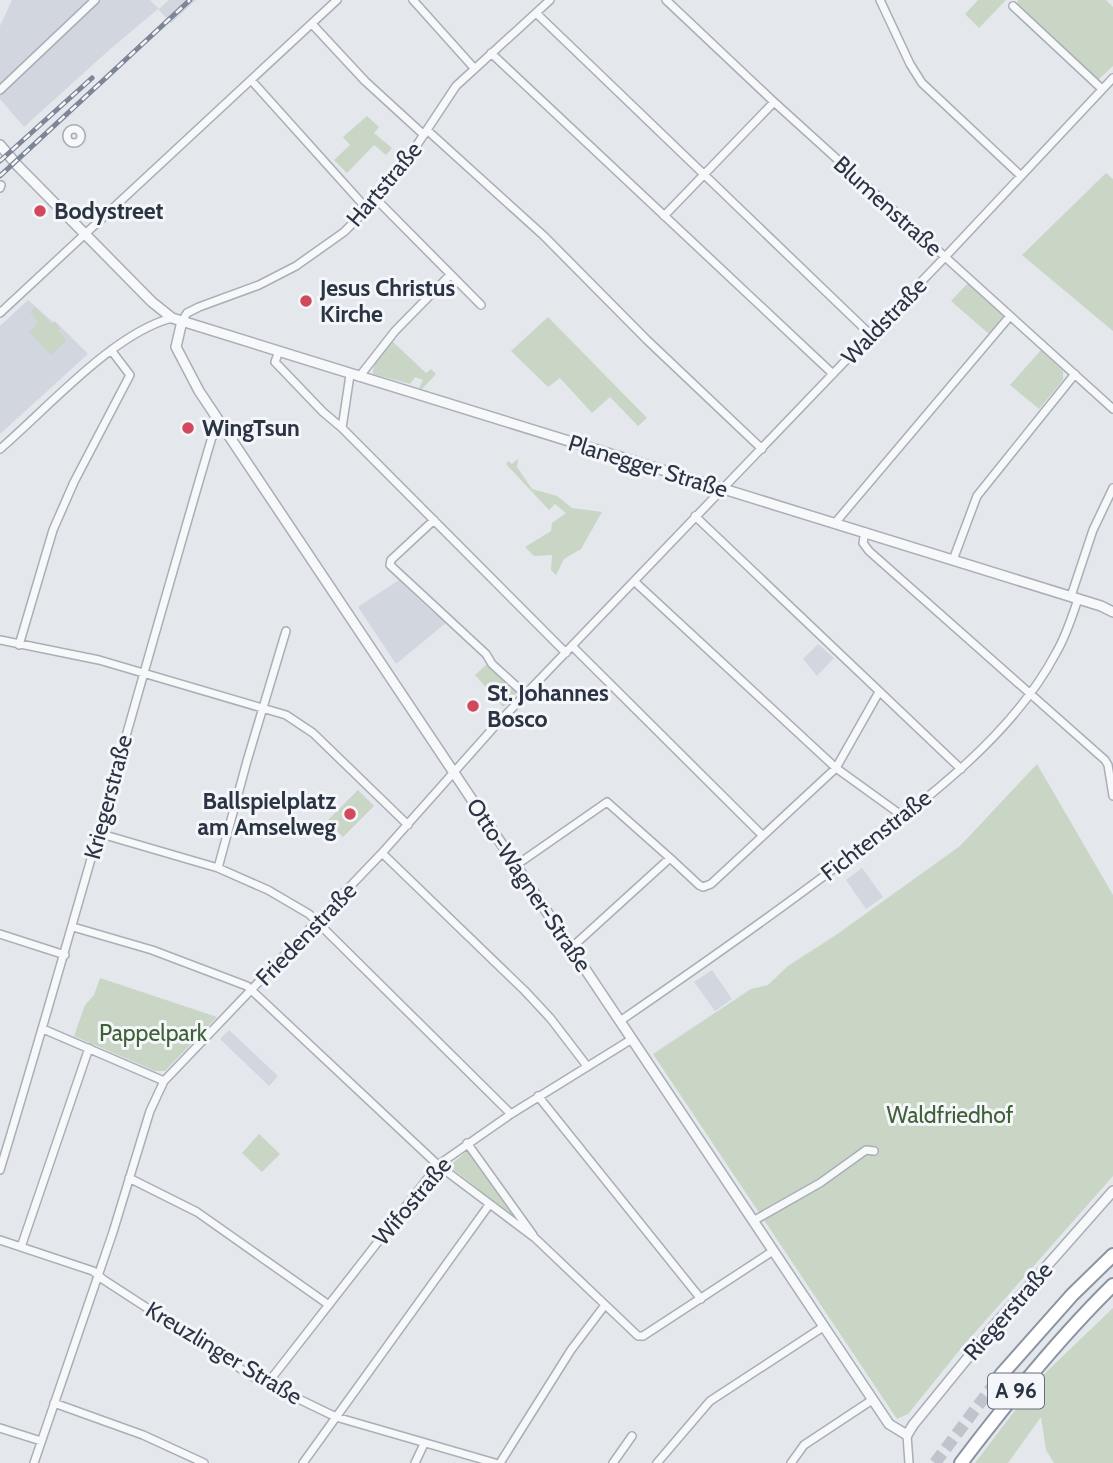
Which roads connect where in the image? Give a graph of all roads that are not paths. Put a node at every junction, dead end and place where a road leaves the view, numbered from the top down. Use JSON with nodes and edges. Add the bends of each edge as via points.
{"nodes":[{"id":1,"x":95,"y":0,"type":"edge"},
{"id":2,"x":338,"y":0,"type":"edge"},
{"id":3,"x":413,"y":0,"type":"edge"},
{"id":4,"x":550,"y":0,"type":"edge"},
{"id":5,"x":666,"y":0,"type":"edge"},
{"id":6,"x":880,"y":0,"type":"edge"},
{"id":7,"x":1013,"y":6,"type":"dead end"},
{"id":8,"x":536,"y":13,"type":"junction"},
{"id":9,"x":312,"y":24,"type":"junction"},
{"id":10,"x":491,"y":53,"type":"junction"},
{"id":11,"x":474,"y":68,"type":"junction"},
{"id":12,"x":1113,"y":78,"type":"edge"},
{"id":13,"x":252,"y":81,"type":"junction"},
{"id":14,"x":1102,"y":89,"type":"junction"},
{"id":15,"x":0,"y":90,"type":"edge"},
{"id":16,"x":774,"y":102,"type":"junction"},
{"id":17,"x":426,"y":133,"type":"junction"},
{"id":18,"x":0,"y":145,"type":"edge"},
{"id":19,"x":704,"y":174,"type":"junction"},
{"id":20,"x":1020,"y":174,"type":"junction"},
{"id":21,"x":376,"y":199,"type":"junction"},
{"id":22,"x":367,"y":209,"type":"junction"},
{"id":23,"x":664,"y":215,"type":"junction"},
{"id":24,"x":85,"y":235,"type":"junction"},
{"id":25,"x":945,"y":257,"type":"junction"},
{"id":26,"x":450,"y":275,"type":"junction"},
{"id":27,"x":481,"y":305,"type":"dead end"},
{"id":28,"x":0,"y":313,"type":"edge"},
{"id":29,"x":1010,"y":316,"type":"junction"},
{"id":30,"x":177,"y":320,"type":"junction"},
{"id":31,"x":871,"y":335,"type":"junction"},
{"id":32,"x":111,"y":350,"type":"junction"},
{"id":33,"x":279,"y":351,"type":"junction"},
{"id":34,"x":833,"y":374,"type":"junction"},
{"id":35,"x":1075,"y":374,"type":"junction"},
{"id":36,"x":355,"y":376,"type":"junction"},
{"id":37,"x":1113,"y":409,"type":"edge"},
{"id":38,"x":340,"y":427,"type":"junction"},
{"id":39,"x":223,"y":429,"type":"junction"},
{"id":40,"x":0,"y":449,"type":"edge"},
{"id":41,"x":762,"y":449,"type":"junction"},
{"id":42,"x":1113,"y":488,"type":"edge"},
{"id":43,"x":722,"y":489,"type":"junction"},
{"id":44,"x":695,"y":516,"type":"junction"},
{"id":45,"x":434,"y":520,"type":"junction"},
{"id":46,"x":835,"y":523,"type":"junction"},
{"id":47,"x":865,"y":532,"type":"junction"},
{"id":48,"x":953,"y":560,"type":"junction"},
{"id":49,"x":635,"y":582,"type":"junction"},
{"id":50,"x":1074,"y":597,"type":"junction"},
{"id":51,"x":1113,"y":612,"type":"edge"},
{"id":52,"x":286,"y":632,"type":"dead end"},
{"id":53,"x":0,"y":640,"type":"edge"},
{"id":54,"x":19,"y":645,"type":"junction"},
{"id":55,"x":569,"y":650,"type":"junction"},
{"id":56,"x":142,"y":672,"type":"junction"},
{"id":57,"x":879,"y":692,"type":"junction"},
{"id":58,"x":1030,"y":694,"type":"junction"},
{"id":59,"x":526,"y":695,"type":"junction"},
{"id":60,"x":264,"y":708,"type":"junction"},
{"id":61,"x":836,"y":768,"type":"junction"},
{"id":62,"x":961,"y":769,"type":"junction"},
{"id":63,"x":456,"y":773,"type":"junction"},
{"id":64,"x":1113,"y":796,"type":"edge"},
{"id":65,"x":904,"y":817,"type":"junction"},
{"id":66,"x":408,"y":825,"type":"junction"},
{"id":67,"x":98,"y":833,"type":"junction"},
{"id":68,"x":762,"y":835,"type":"junction"},
{"id":69,"x":382,"y":853,"type":"junction"},
{"id":70,"x":670,"y":859,"type":"junction"},
{"id":71,"x":515,"y":866,"type":"junction"},
{"id":72,"x":218,"y":868,"type":"junction"},
{"id":73,"x":318,"y":922,"type":"junction"},
{"id":74,"x":73,"y":927,"type":"junction"},
{"id":75,"x":0,"y":934,"type":"edge"},
{"id":76,"x":571,"y":948,"type":"junction"},
{"id":77,"x":65,"y":955,"type":"junction"},
{"id":78,"x":252,"y":990,"type":"junction"},
{"id":79,"x":620,"y":1021,"type":"junction"},
{"id":80,"x":43,"y":1029,"type":"junction"},
{"id":81,"x":632,"y":1039,"type":"junction"},
{"id":82,"x":89,"y":1048,"type":"junction"},
{"id":83,"x":587,"y":1066,"type":"junction"},
{"id":84,"x":164,"y":1081,"type":"junction"},
{"id":85,"x":538,"y":1096,"type":"junction"},
{"id":86,"x":511,"y":1114,"type":"junction"},
{"id":87,"x":467,"y":1143,"type":"junction"},
{"id":88,"x":874,"y":1151,"type":"dead end"},
{"id":89,"x":438,"y":1165,"type":"junction"},
{"id":90,"x":0,"y":1170,"type":"edge"},
{"id":91,"x":129,"y":1178,"type":"junction"},
{"id":92,"x":1113,"y":1191,"type":"edge"},
{"id":93,"x":489,"y":1205,"type":"junction"},
{"id":94,"x":753,"y":1221,"type":"junction"},
{"id":95,"x":535,"y":1238,"type":"junction"},
{"id":96,"x":0,"y":1240,"type":"edge"},
{"id":97,"x":21,"y":1247,"type":"junction"},
{"id":98,"x":773,"y":1251,"type":"junction"},
{"id":99,"x":1113,"y":1255,"type":"edge"},
{"id":100,"x":97,"y":1275,"type":"junction"},
{"id":101,"x":1113,"y":1285,"type":"edge"},
{"id":102,"x":701,"y":1299,"type":"junction"},
{"id":103,"x":329,"y":1305,"type":"junction"},
{"id":104,"x":605,"y":1305,"type":"junction"},
{"id":105,"x":823,"y":1327,"type":"junction"},
{"id":106,"x":1002,"y":1375,"type":"tunnel mouth"},
{"id":107,"x":267,"y":1384,"type":"junction"},
{"id":108,"x":872,"y":1400,"type":"junction"},
{"id":109,"x":54,"y":1404,"type":"junction"},
{"id":110,"x":336,"y":1418,"type":"junction"},
{"id":111,"x":0,"y":1428,"type":"edge"},
{"id":112,"x":908,"y":1435,"type":"junction"},
{"id":113,"x":632,"y":1436,"type":"dead end"},
{"id":114,"x":41,"y":1441,"type":"junction"},
{"id":115,"x":424,"y":1444,"type":"junction"},
{"id":116,"x":910,"y":1462,"type":"edge"},
{"id":117,"x":34,"y":1463,"type":"edge"},
{"id":118,"x":204,"y":1463,"type":"edge"},
{"id":119,"x":303,"y":1463,"type":"edge"},
{"id":120,"x":415,"y":1463,"type":"edge"},
{"id":121,"x":495,"y":1463,"type":"edge"},
{"id":122,"x":500,"y":1463,"type":"edge"},
{"id":123,"x":613,"y":1463,"type":"edge"},
{"id":124,"x":657,"y":1463,"type":"edge"},
{"id":125,"x":791,"y":1463,"type":"edge"},
{"id":126,"x":961,"y":1463,"type":"edge"}],
"edges":[{"from":1,"to":15,"type":"street"},
{"from":2,"to":9,"type":"street"},
{"from":3,"to":11,"type":"street"},
{"from":4,"to":8,"type":"street","name":"Hartstraße"},
{"from":5,"to":16,"type":"street","name":"Blumenstraße"},
{"from":6,"to":20,"type":"street","via":[[922,83]]},
{"from":7,"to":14,"type":"street"},
{"from":8,"to":10,"type":"street","name":"Hartstraße"},
{"from":8,"to":19,"type":"street"},
{"from":9,"to":13,"type":"street"},
{"from":9,"to":17,"type":"street","via":[[365,81]]},
{"from":10,"to":11,"type":"street","name":"Hartstraße"},
{"from":10,"to":23,"type":"street"},
{"from":11,"to":17,"type":"street","name":"Hartstraße","via":[[452,91]]},
{"from":12,"to":14,"type":"street","name":"Waldstraße"},
{"from":13,"to":22,"type":"street"},
{"from":13,"to":24,"type":"street"},
{"from":14,"to":20,"type":"street","name":"Waldstraße"},
{"from":16,"to":19,"type":"street"},
{"from":16,"to":25,"type":"street","name":"Blumenstraße"},
{"from":17,"to":21,"type":"street","name":"Hartstraße"},
{"from":17,"to":41,"type":"street","via":[[536,229]]},
{"from":18,"to":24,"type":"street"},
{"from":19,"to":23,"type":"street"},
{"from":19,"to":31,"type":"street"},
{"from":20,"to":25,"type":"street","name":"Waldstraße"},
{"from":21,"to":22,"type":"street","name":"Hartstraße"},
{"from":21,"to":26,"type":"street"},
{"from":22,"to":30,"type":"street","name":"Hartstraße","via":[[332,242],[296,266]]},
{"from":23,"to":34,"type":"street"},
{"from":24,"to":28,"type":"street"},
{"from":24,"to":30,"type":"street","via":[[152,302]]},
{"from":25,"to":29,"type":"street","name":"Blumenstraße"},
{"from":25,"to":31,"type":"street","name":"Waldstraße"},
{"from":26,"to":27,"type":"street"},
{"from":26,"to":36,"type":"street"},
{"from":29,"to":35,"type":"street","name":"Blumenstraße"},
{"from":29,"to":46,"type":"street"},
{"from":30,"to":32,"type":"street","name":"Hartstraße","via":[[156,322]]},
{"from":30,"to":33,"type":"street","name":"Planegger Straße"},
{"from":30,"to":39,"type":"street","name":"Otto-Wagner-Straße","via":[[179,356]]},
{"from":31,"to":34,"type":"street","name":"Waldstraße"},
{"from":32,"to":40,"type":"street","name":"Hartstraße"},
{"from":32,"to":54,"type":"street","via":[[130,374],[53,530]]},
{"from":33,"to":36,"type":"street","name":"Planegger Straße"},
{"from":33,"to":38,"type":"street","via":[[275,362]]},
{"from":34,"to":41,"type":"street","name":"Waldstraße"},
{"from":35,"to":37,"type":"street","name":"Blumenstraße"},
{"from":35,"to":48,"type":"street","via":[[977,496]]},
{"from":36,"to":38,"type":"street"},
{"from":36,"to":43,"type":"street","name":"Planegger Straße"},
{"from":38,"to":45,"type":"street"},
{"from":39,"to":56,"type":"street","name":"Kriegerstraße","via":[[212,437]]},
{"from":39,"to":63,"type":"street","name":"Otto-Wagner-Straße"},
{"from":41,"to":43,"type":"street","name":"Waldstraße"},
{"from":42,"to":50,"type":"street","name":"Fichtenstraße","via":[[1093,530]]},
{"from":43,"to":44,"type":"street","name":"Friedenstraße"},
{"from":43,"to":46,"type":"street","name":"Planegger Straße"},
{"from":44,"to":49,"type":"street","name":"Friedenstraße"},
{"from":44,"to":57,"type":"street"},
{"from":45,"to":55,"type":"street"},
{"from":45,"to":59,"type":"street","via":[[391,560],[391,566]]},
{"from":46,"to":47,"type":"street","name":"Planegger Straße"},
{"from":47,"to":48,"type":"street","name":"Planegger Straße"},
{"from":47,"to":58,"type":"street","via":[[863,543],[869,551]]},
{"from":48,"to":50,"type":"street","name":"Planegger Straße"},
{"from":49,"to":55,"type":"street","name":"Friedenstraße"},
{"from":49,"to":61,"type":"street"},
{"from":50,"to":51,"type":"street","name":"Planegger Straße"},
{"from":50,"to":58,"type":"street","name":"Fichtenstraße","via":[[1057,653]]},
{"from":52,"to":60,"type":"street"},
{"from":53,"to":54,"type":"street"},
{"from":54,"to":56,"type":"street"},
{"from":55,"to":59,"type":"street","name":"Friedenstraße"},
{"from":55,"to":68,"type":"street"},
{"from":56,"to":60,"type":"street"},
{"from":56,"to":67,"type":"street","name":"Kriegerstraße"},
{"from":57,"to":61,"type":"street"},
{"from":57,"to":62,"type":"street"},
{"from":58,"to":62,"type":"street","name":"Fichtenstraße"},
{"from":58,"to":64,"type":"street","via":[[1107,763]]},
{"from":59,"to":63,"type":"street","name":"Friedenstraße"},
{"from":60,"to":66,"type":"street","via":[[313,733]]},
{"from":60,"to":72,"type":"street"},
{"from":61,"to":65,"type":"street"},
{"from":61,"to":68,"type":"street"},
{"from":62,"to":65,"type":"street","name":"Fichtenstraße"},
{"from":63,"to":66,"type":"street","name":"Friedenstraße"},
{"from":63,"to":71,"type":"street","name":"Otto-Wagner-Straße"},
{"from":65,"to":79,"type":"street","name":"Fichtenstraße"},
{"from":66,"to":69,"type":"street","name":"Friedenstraße"},
{"from":67,"to":72,"type":"street"},
{"from":67,"to":74,"type":"street","name":"Kriegerstraße"},
{"from":68,"to":70,"type":"street","via":[[703,887]]},
{"from":69,"to":73,"type":"street","name":"Friedenstraße"},
{"from":69,"to":83,"type":"street","via":[[525,991]]},
{"from":70,"to":71,"type":"street","via":[[607,802]]},
{"from":70,"to":76,"type":"street"},
{"from":71,"to":76,"type":"street","name":"Otto-Wagner-Straße"},
{"from":72,"to":73,"type":"street","via":[[268,890]]},
{"from":73,"to":78,"type":"street","name":"Friedenstraße"},
{"from":73,"to":86,"type":"street"},
{"from":74,"to":77,"type":"street","name":"Kriegerstraße"},
{"from":74,"to":78,"type":"street","via":[[152,950]]},
{"from":75,"to":77,"type":"street"},
{"from":76,"to":79,"type":"street","name":"Otto-Wagner-Straße"},
{"from":77,"to":80,"type":"street","name":"Kriegerstraße"},
{"from":78,"to":84,"type":"street","name":"Friedenstraße"},
{"from":78,"to":89,"type":"street"},
{"from":79,"to":81,"type":"street","name":"Otto-Wagner-Straße"},
{"from":80,"to":82,"type":"street"},
{"from":80,"to":90,"type":"street","name":"Kriegerstraße"},
{"from":81,"to":83,"type":"street","name":"Wifostraße"},
{"from":81,"to":94,"type":"street","name":"Otto-Wagner-Straße"},
{"from":82,"to":84,"type":"street"},
{"from":82,"to":97,"type":"street"},
{"from":83,"to":85,"type":"street","name":"Wifostraße"},
{"from":84,"to":91,"type":"street","name":"Friedenstraße"},
{"from":85,"to":86,"type":"street","name":"Wifostraße"},
{"from":85,"to":102,"type":"street"},
{"from":86,"to":87,"type":"street","name":"Wifostraße"},
{"from":87,"to":89,"type":"street","name":"Wifostraße"},
{"from":87,"to":95,"type":"street"},
{"from":88,"to":94,"type":"street","via":[[866,1150]]},
{"from":89,"to":93,"type":"street"},
{"from":89,"to":103,"type":"street","name":"Wifostraße"},
{"from":91,"to":100,"type":"street","name":"Friedenstraße"},
{"from":91,"to":103,"type":"street","via":[[197,1212]]},
{"from":92,"to":112,"type":"street","name":"Riegerstraße","via":[[968,1357]]},
{"from":93,"to":95,"type":"street"},
{"from":93,"to":110,"type":"street"},
{"from":94,"to":98,"type":"street","name":"Otto-Wagner-Straße"},
{"from":95,"to":104,"type":"street"},
{"from":96,"to":97,"type":"street","name":"Kreuzlinger Straße"},
{"from":97,"to":100,"type":"street","name":"Kreuzlinger Straße"},
{"from":98,"to":102,"type":"street"},
{"from":98,"to":105,"type":"street","name":"Otto-Wagner-Straße"},
{"from":99,"to":106,"type":"highway","number":"A 96"},
{"from":100,"to":107,"type":"street","name":"Kreuzlinger Straße"},
{"from":100,"to":109,"type":"street","name":"Friedenstraße"},
{"from":101,"to":126,"type":"highway","number":"A 96","via":[[1027,1379]]},
{"from":102,"to":104,"type":"street","via":[[643,1336]]},
{"from":103,"to":107,"type":"street","name":"Wifostraße"},
{"from":104,"to":122,"type":"street"},
{"from":105,"to":108,"type":"street","name":"Otto-Wagner-Straße"},
{"from":105,"to":124,"type":"street","via":[[710,1401]]},
{"from":107,"to":110,"type":"street","name":"Kreuzlinger Straße"},
{"from":108,"to":112,"type":"street","name":"Otto-Wagner-Straße","via":[[889,1424]]},
{"from":108,"to":125,"type":"street","via":[[804,1445]]},
{"from":109,"to":114,"type":"street","name":"Friedenstraße"},
{"from":109,"to":118,"type":"street","via":[[143,1435]]},
{"from":110,"to":115,"type":"street","name":"Kreuzlinger Straße"},
{"from":110,"to":119,"type":"street"},
{"from":111,"to":114,"type":"street"},
{"from":112,"to":116,"type":"street"},
{"from":113,"to":123,"type":"street"},
{"from":114,"to":117,"type":"street","name":"Friedenstraße"},
{"from":115,"to":120,"type":"street"},
{"from":115,"to":121,"type":"street","name":"Kreuzlinger Straße"}]}
